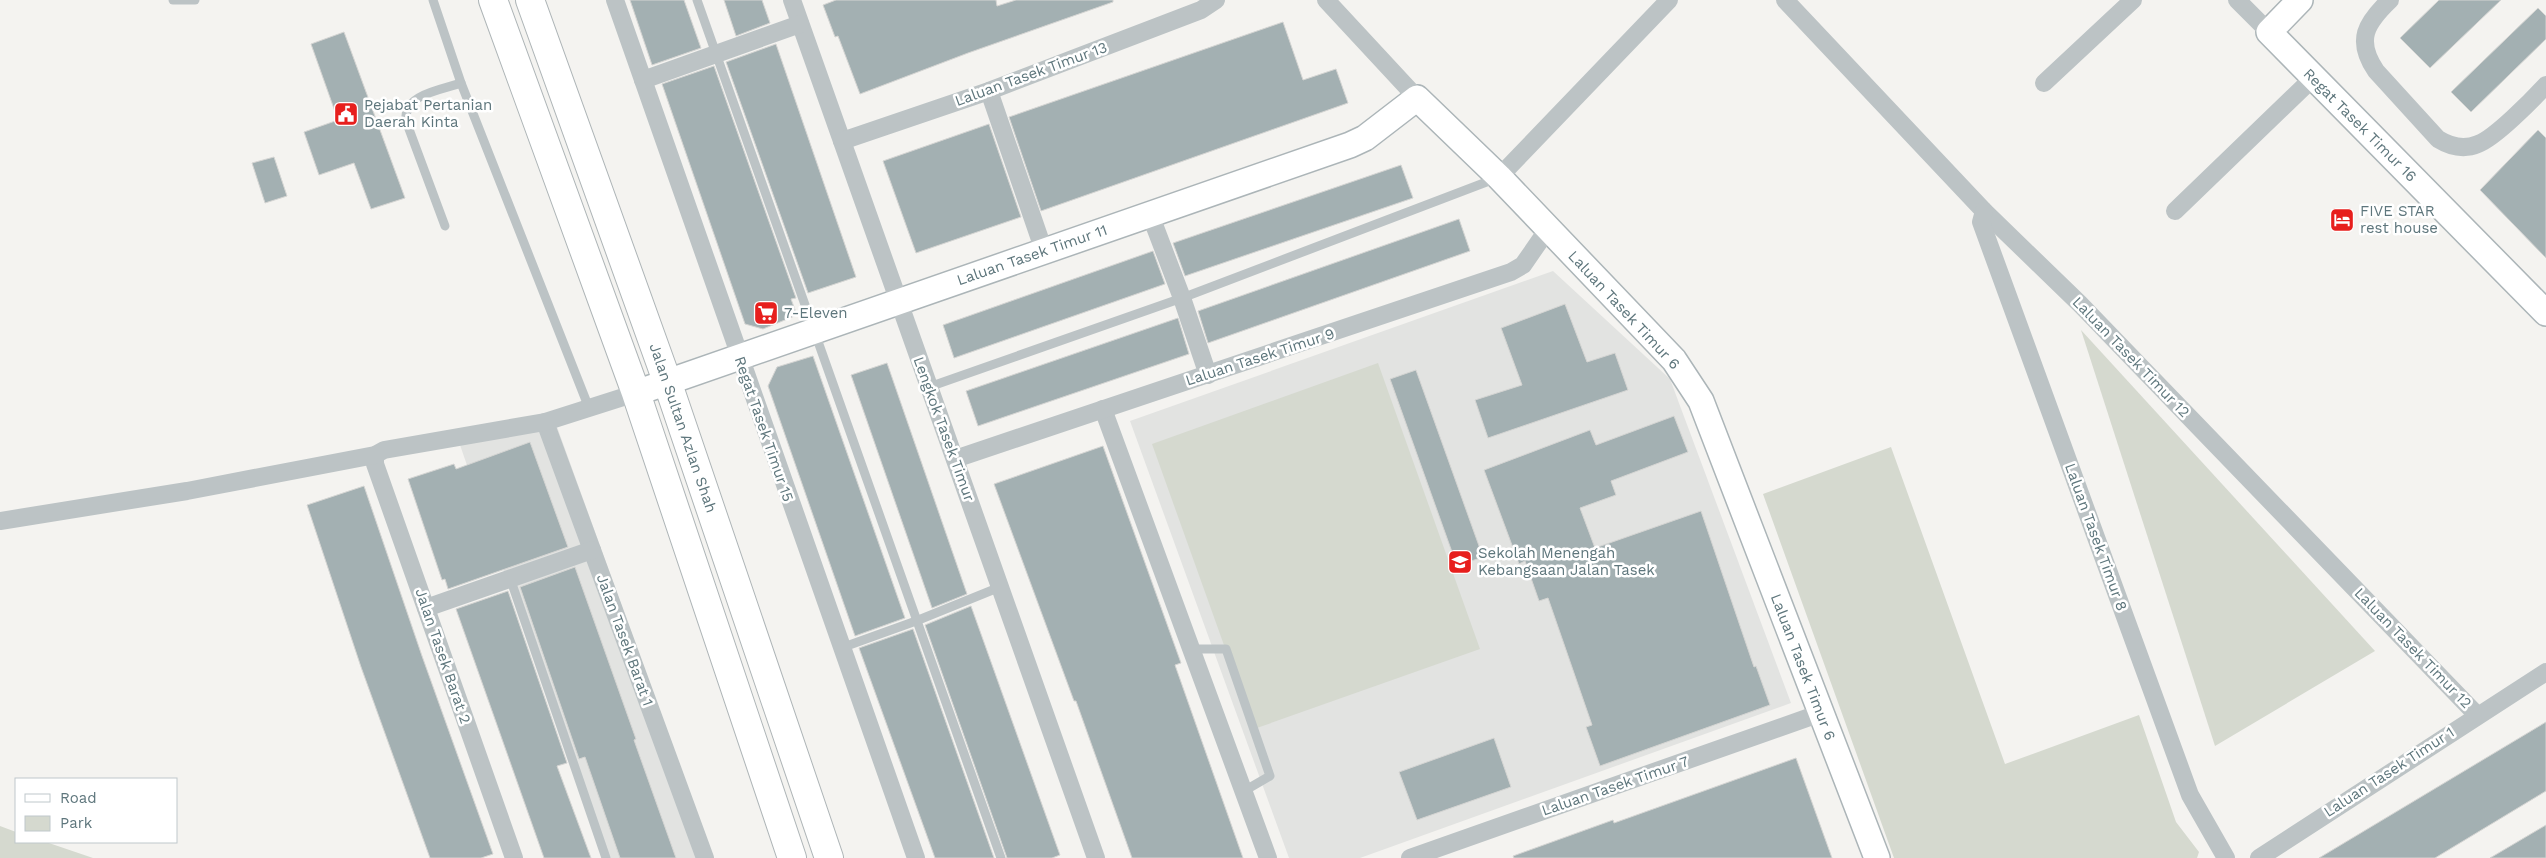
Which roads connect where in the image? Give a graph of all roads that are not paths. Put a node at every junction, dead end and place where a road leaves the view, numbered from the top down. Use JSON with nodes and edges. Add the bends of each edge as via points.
{"nodes":[{"id":1,"x":173,"y":0,"type":"edge"},
{"id":2,"x":195,"y":0,"type":"edge"},
{"id":3,"x":433,"y":0,"type":"edge"},
{"id":4,"x":493,"y":0,"type":"edge"},
{"id":5,"x":530,"y":0,"type":"edge"},
{"id":6,"x":615,"y":0,"type":"edge"},
{"id":7,"x":697,"y":0,"type":"edge"},
{"id":8,"x":792,"y":0,"type":"edge"},
{"id":9,"x":1216,"y":0,"type":"edge"},
{"id":10,"x":1326,"y":0,"type":"edge"},
{"id":11,"x":1669,"y":0,"type":"edge"},
{"id":12,"x":1784,"y":0,"type":"edge"},
{"id":13,"x":2133,"y":0,"type":"edge"},
{"id":14,"x":2237,"y":0,"type":"edge"},
{"id":15,"x":2300,"y":0,"type":"edge"},
{"id":16,"x":2390,"y":0,"type":"edge"},
{"id":17,"x":800,"y":24,"type":"junction"},
{"id":18,"x":2269,"y":32,"type":"junction"},
{"id":19,"x":716,"y":54,"type":"junction"},
{"id":20,"x":2313,"y":78,"type":"junction"},
{"id":21,"x":643,"y":80,"type":"junction"},
{"id":22,"x":461,"y":83,"type":"junction"},
{"id":23,"x":2044,"y":83,"type":"dead end"},
{"id":24,"x":989,"y":91,"type":"junction"},
{"id":25,"x":2544,"y":92,"type":"edge"},
{"id":26,"x":1417,"y":98,"type":"junction"},
{"id":27,"x":842,"y":142,"type":"junction"},
{"id":28,"x":1499,"y":177,"type":"junction"},
{"id":29,"x":1984,"y":211,"type":"junction"},
{"id":30,"x":2175,"y":211,"type":"dead end"},
{"id":31,"x":1150,"y":214,"type":"junction"},
{"id":32,"x":445,"y":226,"type":"dead end"},
{"id":33,"x":1548,"y":230,"type":"junction"},
{"id":34,"x":1044,"y":251,"type":"junction"},
{"id":35,"x":1182,"y":298,"type":"junction"},
{"id":36,"x":899,"y":301,"type":"junction"},
{"id":37,"x":2546,"y":313,"type":"edge"},
{"id":38,"x":814,"y":331,"type":"junction"},
{"id":39,"x":739,"y":357,"type":"junction"},
{"id":40,"x":1208,"y":375,"type":"junction"},
{"id":41,"x":668,"y":382,"type":"junction"},
{"id":42,"x":929,"y":387,"type":"junction"},
{"id":43,"x":636,"y":392,"type":"junction"},
{"id":44,"x":589,"y":408,"type":"junction"},
{"id":45,"x":1103,"y":409,"type":"junction"},
{"id":46,"x":545,"y":422,"type":"junction"},
{"id":47,"x":375,"y":455,"type":"junction"},
{"id":48,"x":955,"y":459,"type":"junction"},
{"id":49,"x":0,"y":521,"type":"edge"},
{"id":50,"x":592,"y":550,"type":"junction"},
{"id":51,"x":510,"y":578,"type":"junction"},
{"id":52,"x":1000,"y":587,"type":"junction"},
{"id":53,"x":426,"y":608,"type":"junction"},
{"id":54,"x":916,"y":621,"type":"junction"},
{"id":55,"x":841,"y":648,"type":"junction"},
{"id":56,"x":1192,"y":649,"type":"junction"},
{"id":57,"x":2546,"y":672,"type":"edge"},
{"id":58,"x":1821,"y":713,"type":"junction"},
{"id":59,"x":2477,"y":715,"type":"junction"},
{"id":60,"x":1244,"y":791,"type":"junction"},
{"id":61,"x":514,"y":858,"type":"edge"},
{"id":62,"x":606,"y":858,"type":"edge"},
{"id":63,"x":706,"y":858,"type":"edge"},
{"id":64,"x":792,"y":858,"type":"edge"},
{"id":65,"x":829,"y":858,"type":"edge"},
{"id":66,"x":916,"y":858,"type":"edge"},
{"id":67,"x":1001,"y":858,"type":"edge"},
{"id":68,"x":1096,"y":858,"type":"edge"},
{"id":69,"x":1268,"y":858,"type":"edge"},
{"id":70,"x":1410,"y":858,"type":"edge"},
{"id":71,"x":1877,"y":858,"type":"edge"},
{"id":72,"x":2226,"y":858,"type":"edge"},
{"id":73,"x":2259,"y":858,"type":"edge"}],
"edges":[{"from":1,"to":2,"type":"lane"},
{"from":3,"to":22,"type":"lane"},
{"from":4,"to":43,"type":"main road"},
{"from":5,"to":41,"type":"main road","name":"Jalan Sultan Azlan Shah"},
{"from":6,"to":21,"type":"street","name":"Regat Tasek Timur 15"},
{"from":7,"to":19,"type":"lane"},
{"from":8,"to":17,"type":"street","name":"Lengkok Tasek Timur"},
{"from":9,"to":24,"type":"street","name":"Laluan Tasek Timur 13","via":[[1201,10]]},
{"from":10,"to":26,"type":"street","name":"Laluan Tasek Timur 6"},
{"from":11,"to":28,"type":"street"},
{"from":12,"to":29,"type":"street","name":"Laluan Tasek Timur 12"},
{"from":13,"to":23,"type":"street"},
{"from":14,"to":18,"type":"street","name":"Regat Tasek Timur 16"},
{"from":15,"to":18,"type":"street"},
{"from":16,"to":25,"type":"street","via":[[2366,28],[2367,58],[2438,139],[2448,145],[2462,148],[2480,144]]},
{"from":17,"to":19,"type":"street"},
{"from":17,"to":27,"type":"street","name":"Lengkok Tasek Timur"},
{"from":18,"to":20,"type":"street","name":"Regat Tasek Timur 16"},
{"from":19,"to":21,"type":"street"},
{"from":19,"to":38,"type":"lane"},
{"from":20,"to":30,"type":"street"},
{"from":20,"to":37,"type":"street","name":"Regat Tasek Timur 16"},
{"from":21,"to":39,"type":"street","name":"Regat Tasek Timur 15"},
{"from":22,"to":32,"type":"lane","via":[[420,97],[405,112]]},
{"from":22,"to":44,"type":"lane"},
{"from":24,"to":27,"type":"street","name":"Laluan Tasek Timur 13"},
{"from":24,"to":34,"type":"street"},
{"from":26,"to":28,"type":"street","name":"Laluan Tasek Timur 6"},
{"from":26,"to":31,"type":"street","name":"Laluan Tasek Timur 11","via":[[1365,138],[1350,145]]},
{"from":27,"to":36,"type":"street","name":"Lengkok Tasek Timur"},
{"from":28,"to":33,"type":"street","name":"Laluan Tasek Timur 6"},
{"from":28,"to":35,"type":"lane"},
{"from":29,"to":59,"type":"street","name":"Laluan Tasek Timur 12","via":[[2080,304]]},
{"from":29,"to":72,"type":"street","name":"Laluan Tasek Timur 8","via":[[1981,222],[2190,795]]},
{"from":31,"to":34,"type":"street","name":"Laluan Tasek Timur 11"},
{"from":31,"to":35,"type":"street"},
{"from":33,"to":40,"type":"street","name":"Laluan Tasek Timur 9","via":[[1523,265],[1511,272]]},
{"from":33,"to":58,"type":"street","name":"Laluan Tasek Timur 6","via":[[1674,360],[1701,400]]},
{"from":34,"to":36,"type":"street","name":"Laluan Tasek Timur 11"},
{"from":35,"to":40,"type":"street"},
{"from":35,"to":42,"type":"lane"},
{"from":36,"to":38,"type":"street","name":"Laluan Tasek Timur 11"},
{"from":36,"to":42,"type":"street","name":"Lengkok Tasek Timur"},
{"from":38,"to":39,"type":"street","name":"Laluan Tasek Timur 11"},
{"from":38,"to":54,"type":"lane"},
{"from":39,"to":41,"type":"street","name":"Laluan Tasek Timur 11"},
{"from":39,"to":55,"type":"street","name":"Regat Tasek Timur 15"},
{"from":40,"to":45,"type":"street","name":"Laluan Tasek Timur 9"},
{"from":41,"to":43,"type":"street","name":"Laluan Tasek Timur 11"},
{"from":41,"to":65,"type":"main road","name":"Jalan Sultan Azlan Shah"},
{"from":42,"to":48,"type":"street","name":"Lengkok Tasek Timur"},
{"from":43,"to":44,"type":"street"},
{"from":43,"to":64,"type":"main road"},
{"from":44,"to":46,"type":"street"},
{"from":45,"to":48,"type":"street","name":"Laluan Tasek Timur 9"},
{"from":45,"to":56,"type":"street"},
{"from":46,"to":47,"type":"street","via":[[384,450]]},
{"from":46,"to":50,"type":"street","name":"Jalan Tasek Barat 1"},
{"from":47,"to":49,"type":"street","via":[[187,491]]},
{"from":47,"to":53,"type":"street","name":"Jalan Tasek Barat 2","via":[[375,464]]},
{"from":48,"to":52,"type":"street","name":"Lengkok Tasek Timur"},
{"from":50,"to":51,"type":"street"},
{"from":50,"to":63,"type":"street","name":"Jalan Tasek Barat 1"},
{"from":51,"to":53,"type":"street"},
{"from":51,"to":62,"type":"lane"},
{"from":52,"to":54,"type":"lane"},
{"from":52,"to":68,"type":"street","name":"Lengkok Tasek Timur"},
{"from":53,"to":61,"type":"street","name":"Jalan Tasek Barat 2"},
{"from":54,"to":55,"type":"lane"},
{"from":54,"to":67,"type":"lane"},
{"from":55,"to":66,"type":"street","name":"Regat Tasek Timur 15"},
{"from":56,"to":60,"type":"street"},
{"from":56,"to":60,"type":"lane","via":[[1226,649],[1270,776]]},
{"from":57,"to":59,"type":"street","name":"Laluan Tasek Timur 1"},
{"from":58,"to":70,"type":"street","name":"Laluan Tasek Timur 7"},
{"from":58,"to":71,"type":"street","name":"Laluan Tasek Timur 6"},
{"from":59,"to":73,"type":"street","name":"Laluan Tasek Timur 1"},
{"from":60,"to":69,"type":"street"}]}
